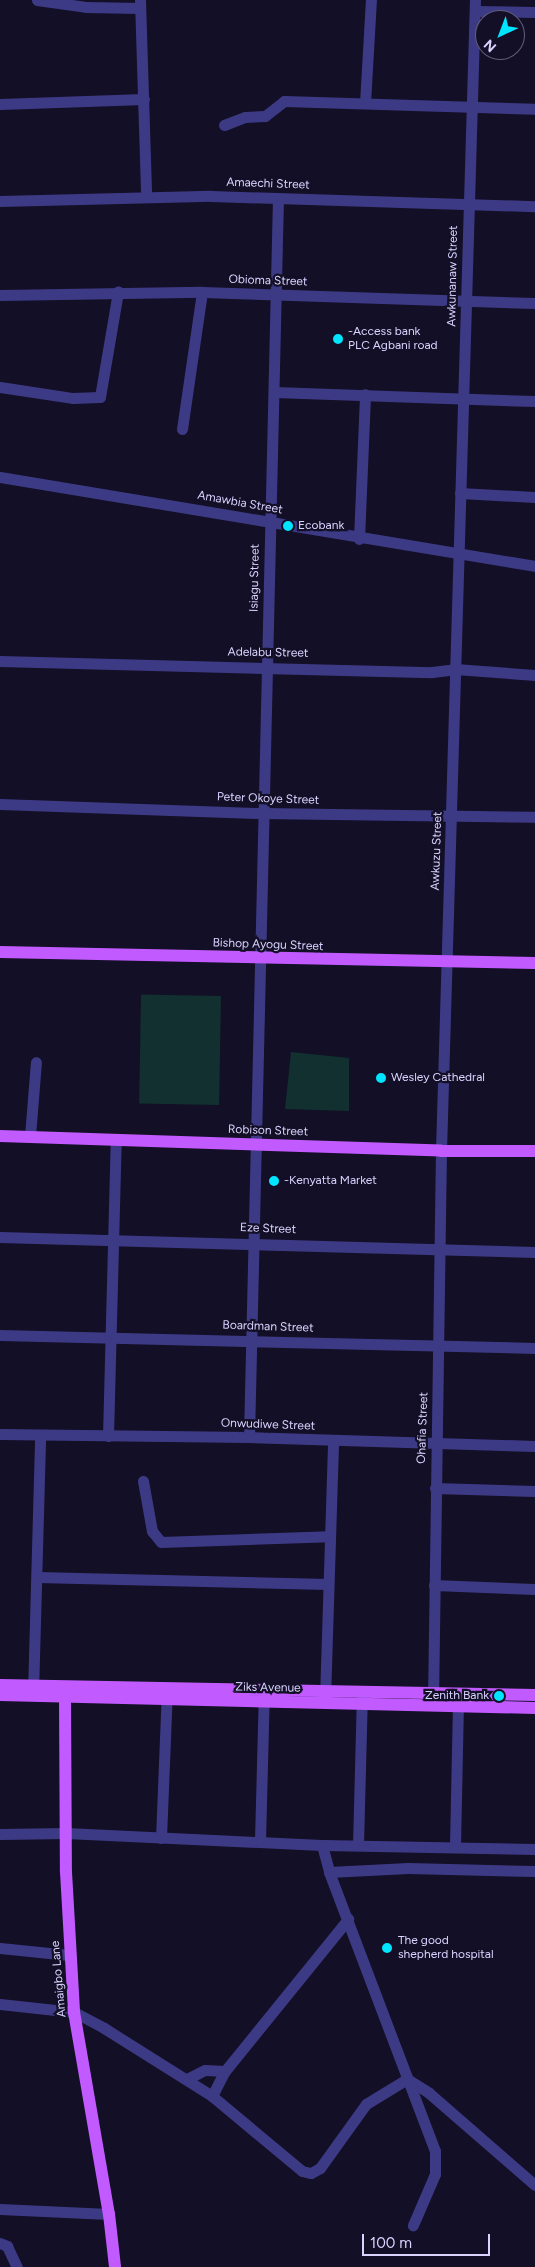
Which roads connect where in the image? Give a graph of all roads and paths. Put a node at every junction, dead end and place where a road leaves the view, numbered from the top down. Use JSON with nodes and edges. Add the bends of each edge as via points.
{"nodes":[{"id":1,"x":37,"y":0,"type":"edge"},
{"id":2,"x":371,"y":0,"type":"edge"},
{"id":3,"x":140,"y":4,"type":"edge"},
{"id":4,"x":475,"y":5,"type":"edge"},
{"id":5,"x":535,"y":12,"type":"edge"},
{"id":6,"x":144,"y":99,"type":"junction"},
{"id":7,"x":0,"y":104,"type":"edge"},
{"id":8,"x":365,"y":104,"type":"junction"},
{"id":9,"x":470,"y":109,"type":"junction"},
{"id":10,"x":535,"y":109,"type":"edge"},
{"id":11,"x":224,"y":125,"type":"dead end"},
{"id":12,"x":146,"y":196,"type":"junction"},
{"id":13,"x":278,"y":198,"type":"junction"},
{"id":14,"x":0,"y":201,"type":"edge"},
{"id":15,"x":468,"y":205,"type":"junction"},
{"id":16,"x":535,"y":206,"type":"edge"},
{"id":17,"x":118,"y":292,"type":"junction"},
{"id":18,"x":202,"y":292,"type":"junction"},
{"id":19,"x":0,"y":295,"type":"edge"},
{"id":20,"x":275,"y":296,"type":"junction"},
{"id":21,"x":467,"y":301,"type":"junction"},
{"id":22,"x":535,"y":303,"type":"edge"},
{"id":23,"x":0,"y":388,"type":"edge"},
{"id":24,"x":274,"y":392,"type":"junction"},
{"id":25,"x":364,"y":394,"type":"junction"},
{"id":26,"x":463,"y":398,"type":"junction"},
{"id":27,"x":535,"y":401,"type":"edge"},
{"id":28,"x":182,"y":429,"type":"dead end"},
{"id":29,"x":0,"y":477,"type":"edge"},
{"id":30,"x":460,"y":494,"type":"junction"},
{"id":31,"x":535,"y":497,"type":"edge"},
{"id":32,"x":270,"y":522,"type":"junction"},
{"id":33,"x":360,"y":539,"type":"junction"},
{"id":34,"x":457,"y":552,"type":"junction"},
{"id":35,"x":535,"y":566,"type":"edge"},
{"id":36,"x":0,"y":662,"type":"edge"},
{"id":37,"x":267,"y":667,"type":"junction"},
{"id":38,"x":455,"y":669,"type":"junction"},
{"id":39,"x":535,"y":675,"type":"edge"},
{"id":40,"x":0,"y":804,"type":"edge"},
{"id":41,"x":262,"y":813,"type":"junction"},
{"id":42,"x":452,"y":816,"type":"junction"},
{"id":43,"x":535,"y":817,"type":"edge"},
{"id":44,"x":0,"y":952,"type":"edge"},
{"id":45,"x":261,"y":958,"type":"junction"},
{"id":46,"x":448,"y":960,"type":"junction"},
{"id":47,"x":535,"y":963,"type":"edge"},
{"id":48,"x":36,"y":1062,"type":"dead end"},
{"id":49,"x":0,"y":1136,"type":"edge"},
{"id":50,"x":30,"y":1136,"type":"junction"},
{"id":51,"x":116,"y":1140,"type":"junction"},
{"id":52,"x":254,"y":1144,"type":"junction"},
{"id":53,"x":442,"y":1151,"type":"junction"},
{"id":54,"x":535,"y":1151,"type":"edge"},
{"id":55,"x":0,"y":1236,"type":"edge"},
{"id":56,"x":113,"y":1239,"type":"junction"},
{"id":57,"x":255,"y":1243,"type":"junction"},
{"id":58,"x":440,"y":1249,"type":"junction"},
{"id":59,"x":535,"y":1252,"type":"edge"},
{"id":60,"x":0,"y":1335,"type":"edge"},
{"id":61,"x":110,"y":1336,"type":"junction"},
{"id":62,"x":252,"y":1341,"type":"junction"},
{"id":63,"x":439,"y":1344,"type":"junction"},
{"id":64,"x":535,"y":1348,"type":"edge"},
{"id":65,"x":0,"y":1434,"type":"edge"},
{"id":66,"x":40,"y":1435,"type":"junction"},
{"id":67,"x":108,"y":1436,"type":"junction"},
{"id":68,"x":249,"y":1437,"type":"junction"},
{"id":69,"x":333,"y":1441,"type":"junction"},
{"id":70,"x":436,"y":1442,"type":"junction"},
{"id":71,"x":535,"y":1446,"type":"edge"},
{"id":72,"x":143,"y":1481,"type":"dead end"},
{"id":73,"x":435,"y":1488,"type":"junction"},
{"id":74,"x":535,"y":1491,"type":"edge"},
{"id":75,"x":329,"y":1536,"type":"junction"},
{"id":76,"x":38,"y":1577,"type":"junction"},
{"id":77,"x":328,"y":1584,"type":"junction"},
{"id":78,"x":434,"y":1586,"type":"junction"},
{"id":79,"x":535,"y":1589,"type":"edge"},
{"id":80,"x":0,"y":1685,"type":"edge"},
{"id":81,"x":167,"y":1687,"type":"junction"},
{"id":82,"x":33,"y":1690,"type":"junction"},
{"id":83,"x":65,"y":1691,"type":"junction"},
{"id":84,"x":0,"y":1695,"type":"edge"},
{"id":85,"x":535,"y":1695,"type":"edge"},
{"id":86,"x":264,"y":1696,"type":"junction"},
{"id":87,"x":324,"y":1697,"type":"junction"},
{"id":88,"x":362,"y":1698,"type":"junction"},
{"id":89,"x":167,"y":1700,"type":"junction"},
{"id":90,"x":433,"y":1700,"type":"junction"},
{"id":91,"x":458,"y":1707,"type":"junction"},
{"id":92,"x":535,"y":1708,"type":"edge"},
{"id":93,"x":66,"y":1833,"type":"junction"},
{"id":94,"x":0,"y":1834,"type":"edge"},
{"id":95,"x":161,"y":1838,"type":"junction"},
{"id":96,"x":260,"y":1842,"type":"junction"},
{"id":97,"x":322,"y":1845,"type":"junction"},
{"id":98,"x":358,"y":1845,"type":"junction"},
{"id":99,"x":454,"y":1846,"type":"junction"},
{"id":100,"x":535,"y":1849,"type":"edge"},
{"id":101,"x":535,"y":1871,"type":"edge"},
{"id":102,"x":329,"y":1872,"type":"junction"},
{"id":103,"x":348,"y":1919,"type":"junction"},
{"id":104,"x":0,"y":1948,"type":"edge"},
{"id":105,"x":70,"y":1954,"type":"junction"},
{"id":106,"x":0,"y":2004,"type":"edge"},
{"id":107,"x":74,"y":2012,"type":"junction"},
{"id":108,"x":225,"y":2071,"type":"junction"},
{"id":109,"x":407,"y":2078,"type":"junction"},
{"id":110,"x":187,"y":2079,"type":"junction"},
{"id":111,"x":212,"y":2096,"type":"junction"},
{"id":112,"x":535,"y":2184,"type":"edge"},
{"id":113,"x":0,"y":2209,"type":"edge"},
{"id":114,"x":109,"y":2214,"type":"junction"},
{"id":115,"x":414,"y":2225,"type":"dead end"},
{"id":116,"x":0,"y":2243,"type":"edge"},
{"id":117,"x":17,"y":2267,"type":"edge"},
{"id":118,"x":115,"y":2267,"type":"edge"}],
"edges":[{"from":1,"to":3,"type":"street","via":[[86,7]]},
{"from":2,"to":8,"type":"street"},
{"from":3,"to":6,"type":"street"},
{"from":4,"to":5,"type":"street"},
{"from":4,"to":9,"type":"street","name":"Awkunanaw Street"},
{"from":6,"to":7,"type":"street"},
{"from":6,"to":12,"type":"street"},
{"from":8,"to":9,"type":"street"},
{"from":8,"to":11,"type":"street","via":[[284,101],[265,116],[245,117]]},
{"from":9,"to":10,"type":"street"},
{"from":9,"to":15,"type":"street","name":"Awkunanaw Street"},
{"from":12,"to":13,"type":"street","name":"Amaechi Street"},
{"from":12,"to":14,"type":"street","name":"Amaechi Street"},
{"from":13,"to":15,"type":"street","name":"Amaechi Street"},
{"from":13,"to":20,"type":"street","name":"Isiagu Street"},
{"from":15,"to":16,"type":"street","name":"Amaechi Street"},
{"from":15,"to":21,"type":"street","name":"Awkunanaw Street"},
{"from":17,"to":18,"type":"street","name":"Obioma Street"},
{"from":17,"to":19,"type":"street","name":"Obioma Street"},
{"from":17,"to":23,"type":"street","via":[[100,397],[73,398]]},
{"from":18,"to":20,"type":"street","name":"Obioma Street"},
{"from":18,"to":28,"type":"street"},
{"from":20,"to":21,"type":"street","name":"Obioma Street"},
{"from":20,"to":24,"type":"street","name":"Isiagu Street"},
{"from":21,"to":22,"type":"street","name":"Obioma Street"},
{"from":21,"to":26,"type":"street","name":"Awkunanaw Street"},
{"from":24,"to":25,"type":"street"},
{"from":24,"to":32,"type":"street","name":"Isiagu Street"},
{"from":25,"to":26,"type":"street"},
{"from":25,"to":33,"type":"street"},
{"from":26,"to":27,"type":"street"},
{"from":26,"to":30,"type":"street","name":"Awkunanaw Street"},
{"from":29,"to":32,"type":"street","name":"Amawbia Street"},
{"from":30,"to":31,"type":"street"},
{"from":30,"to":34,"type":"street","name":"Awkunanaw Street"},
{"from":32,"to":33,"type":"street","name":"Amawbia Street"},
{"from":32,"to":37,"type":"street","name":"Isiagu Street"},
{"from":33,"to":34,"type":"street","name":"Amawbia Street"},
{"from":34,"to":35,"type":"street","name":"Amawbia Street"},
{"from":34,"to":38,"type":"street","name":"Awkuzu Street"},
{"from":36,"to":37,"type":"street","name":"Adelabu Street"},
{"from":37,"to":38,"type":"street","name":"Adelabu Street","via":[[432,672]]},
{"from":37,"to":41,"type":"street","name":"Isiagu Street"},
{"from":38,"to":39,"type":"street","name":"Adelabu Street"},
{"from":38,"to":42,"type":"street","name":"Awkuzu Street"},
{"from":40,"to":41,"type":"street","name":"Peter Okoye Street"},
{"from":41,"to":42,"type":"street","name":"Peter Okoye Street"},
{"from":41,"to":45,"type":"street","name":"Isiagu Street"},
{"from":42,"to":43,"type":"street","name":"Peter Okoye Street"},
{"from":42,"to":46,"type":"street","name":"Awkuzu Street"},
{"from":44,"to":45,"type":"main road","name":"Bishop Ayogu Street"},
{"from":45,"to":46,"type":"main road","name":"Bishop Ayogu Street"},
{"from":45,"to":52,"type":"street","name":"Isiagu Street"},
{"from":46,"to":47,"type":"main road","name":"Bishop Ayogu Street"},
{"from":46,"to":53,"type":"street","name":"Awkuzu Street"},
{"from":48,"to":50,"type":"street"},
{"from":49,"to":50,"type":"main road","name":"Robison Street"},
{"from":50,"to":51,"type":"main road","name":"Robison Street"},
{"from":51,"to":52,"type":"main road","name":"Robison Street"},
{"from":51,"to":56,"type":"street"},
{"from":52,"to":53,"type":"main road","name":"Robison Street"},
{"from":52,"to":57,"type":"street","name":"Isiagu Street"},
{"from":53,"to":54,"type":"main road","name":"Robison Street"},
{"from":53,"to":58,"type":"street","name":"Ohafia Street"},
{"from":55,"to":56,"type":"street","name":"Eze Street"},
{"from":56,"to":57,"type":"street","name":"Eze Street"},
{"from":56,"to":61,"type":"street"},
{"from":57,"to":58,"type":"street","name":"Eze Street"},
{"from":57,"to":62,"type":"street","name":"Isiagu Street"},
{"from":58,"to":59,"type":"street","name":"Eze Street"},
{"from":58,"to":63,"type":"street","name":"Ohafia Street"},
{"from":60,"to":61,"type":"street","name":"Boardman Street"},
{"from":61,"to":62,"type":"street","name":"Boardman Street"},
{"from":61,"to":67,"type":"street"},
{"from":62,"to":63,"type":"street","name":"Boardman Street"},
{"from":62,"to":68,"type":"street","name":"Isiagu Street"},
{"from":63,"to":64,"type":"street","name":"Boardman Street"},
{"from":63,"to":70,"type":"street","name":"Ohafia Street"},
{"from":65,"to":66,"type":"street","name":"Onwudiwe Street"},
{"from":66,"to":67,"type":"street","name":"Onwudiwe Street"},
{"from":66,"to":76,"type":"street"},
{"from":67,"to":68,"type":"street","name":"Onwudiwe Street"},
{"from":68,"to":69,"type":"street","name":"Onwudiwe Street"},
{"from":69,"to":70,"type":"street","name":"Onwudiwe Street"},
{"from":69,"to":75,"type":"street"},
{"from":70,"to":71,"type":"street","name":"Onwudiwe Street"},
{"from":70,"to":73,"type":"street","name":"Ohafia Street"},
{"from":72,"to":75,"type":"street","via":[[152,1531],[161,1542]]},
{"from":73,"to":74,"type":"street"},
{"from":73,"to":78,"type":"street","name":"Ohafia Street"},
{"from":75,"to":77,"type":"street"},
{"from":76,"to":77,"type":"street"},
{"from":76,"to":82,"type":"street"},
{"from":77,"to":87,"type":"street"},
{"from":78,"to":79,"type":"street"},
{"from":78,"to":90,"type":"street","name":"Ohafia Street"},
{"from":80,"to":82,"type":"main road","name":"Ziks Avenue"},
{"from":81,"to":83,"type":"main road","name":"Ziks Avenue"},
{"from":81,"to":86,"type":"main road","name":"Ziks Avenue"},
{"from":81,"to":89,"type":"street"},
{"from":82,"to":83,"type":"main road","name":"Ziks Avenue"},
{"from":82,"to":84,"type":"main road","name":"Ziks Avenue"},
{"from":83,"to":89,"type":"main road","name":"Ziks Avenue"},
{"from":83,"to":93,"type":"main road","name":"Amaigbo Lane"},
{"from":85,"to":90,"type":"main road","name":"Ziks Avenue"},
{"from":86,"to":87,"type":"main road","name":"Ziks Avenue"},
{"from":86,"to":89,"type":"main road","name":"Ziks Avenue"},
{"from":86,"to":96,"type":"street"},
{"from":87,"to":88,"type":"main road","name":"Ziks Avenue"},
{"from":88,"to":90,"type":"main road","name":"Ziks Avenue"},
{"from":88,"to":98,"type":"street"},
{"from":89,"to":95,"type":"street"},
{"from":90,"to":91,"type":"main road","name":"Ziks Avenue"},
{"from":91,"to":92,"type":"main road","name":"Ziks Avenue"},
{"from":91,"to":99,"type":"street"},
{"from":93,"to":94,"type":"street"},
{"from":93,"to":95,"type":"street"},
{"from":93,"to":105,"type":"main road","name":"Amaigbo Lane"},
{"from":95,"to":96,"type":"street"},
{"from":96,"to":97,"type":"street"},
{"from":97,"to":98,"type":"street"},
{"from":97,"to":102,"type":"street"},
{"from":98,"to":99,"type":"street"},
{"from":99,"to":100,"type":"street"},
{"from":101,"to":102,"type":"street","via":[[408,1868]]},
{"from":102,"to":103,"type":"street"},
{"from":103,"to":108,"type":"street"},
{"from":103,"to":109,"type":"street"},
{"from":104,"to":105,"type":"street"},
{"from":105,"to":107,"type":"main road","name":"Amaigbo Lane"},
{"from":106,"to":107,"type":"street"},
{"from":107,"to":110,"type":"street"},
{"from":107,"to":114,"type":"main road","name":"Amaigbo Lane"},
{"from":108,"to":110,"type":"street","via":[[206,2070]]},
{"from":108,"to":111,"type":"street"},
{"from":109,"to":111,"type":"street","via":[[366,2104],[320,2168],[311,2173],[302,2171]]},
{"from":109,"to":112,"type":"street"},
{"from":109,"to":115,"type":"street","via":[[435,2151],[436,2164],[432,2183]]},
{"from":110,"to":111,"type":"street"},
{"from":113,"to":114,"type":"street"},
{"from":114,"to":118,"type":"main road","name":"Amaigbo Lane"},
{"from":116,"to":117,"type":"street","via":[[7,2246]]}]}
